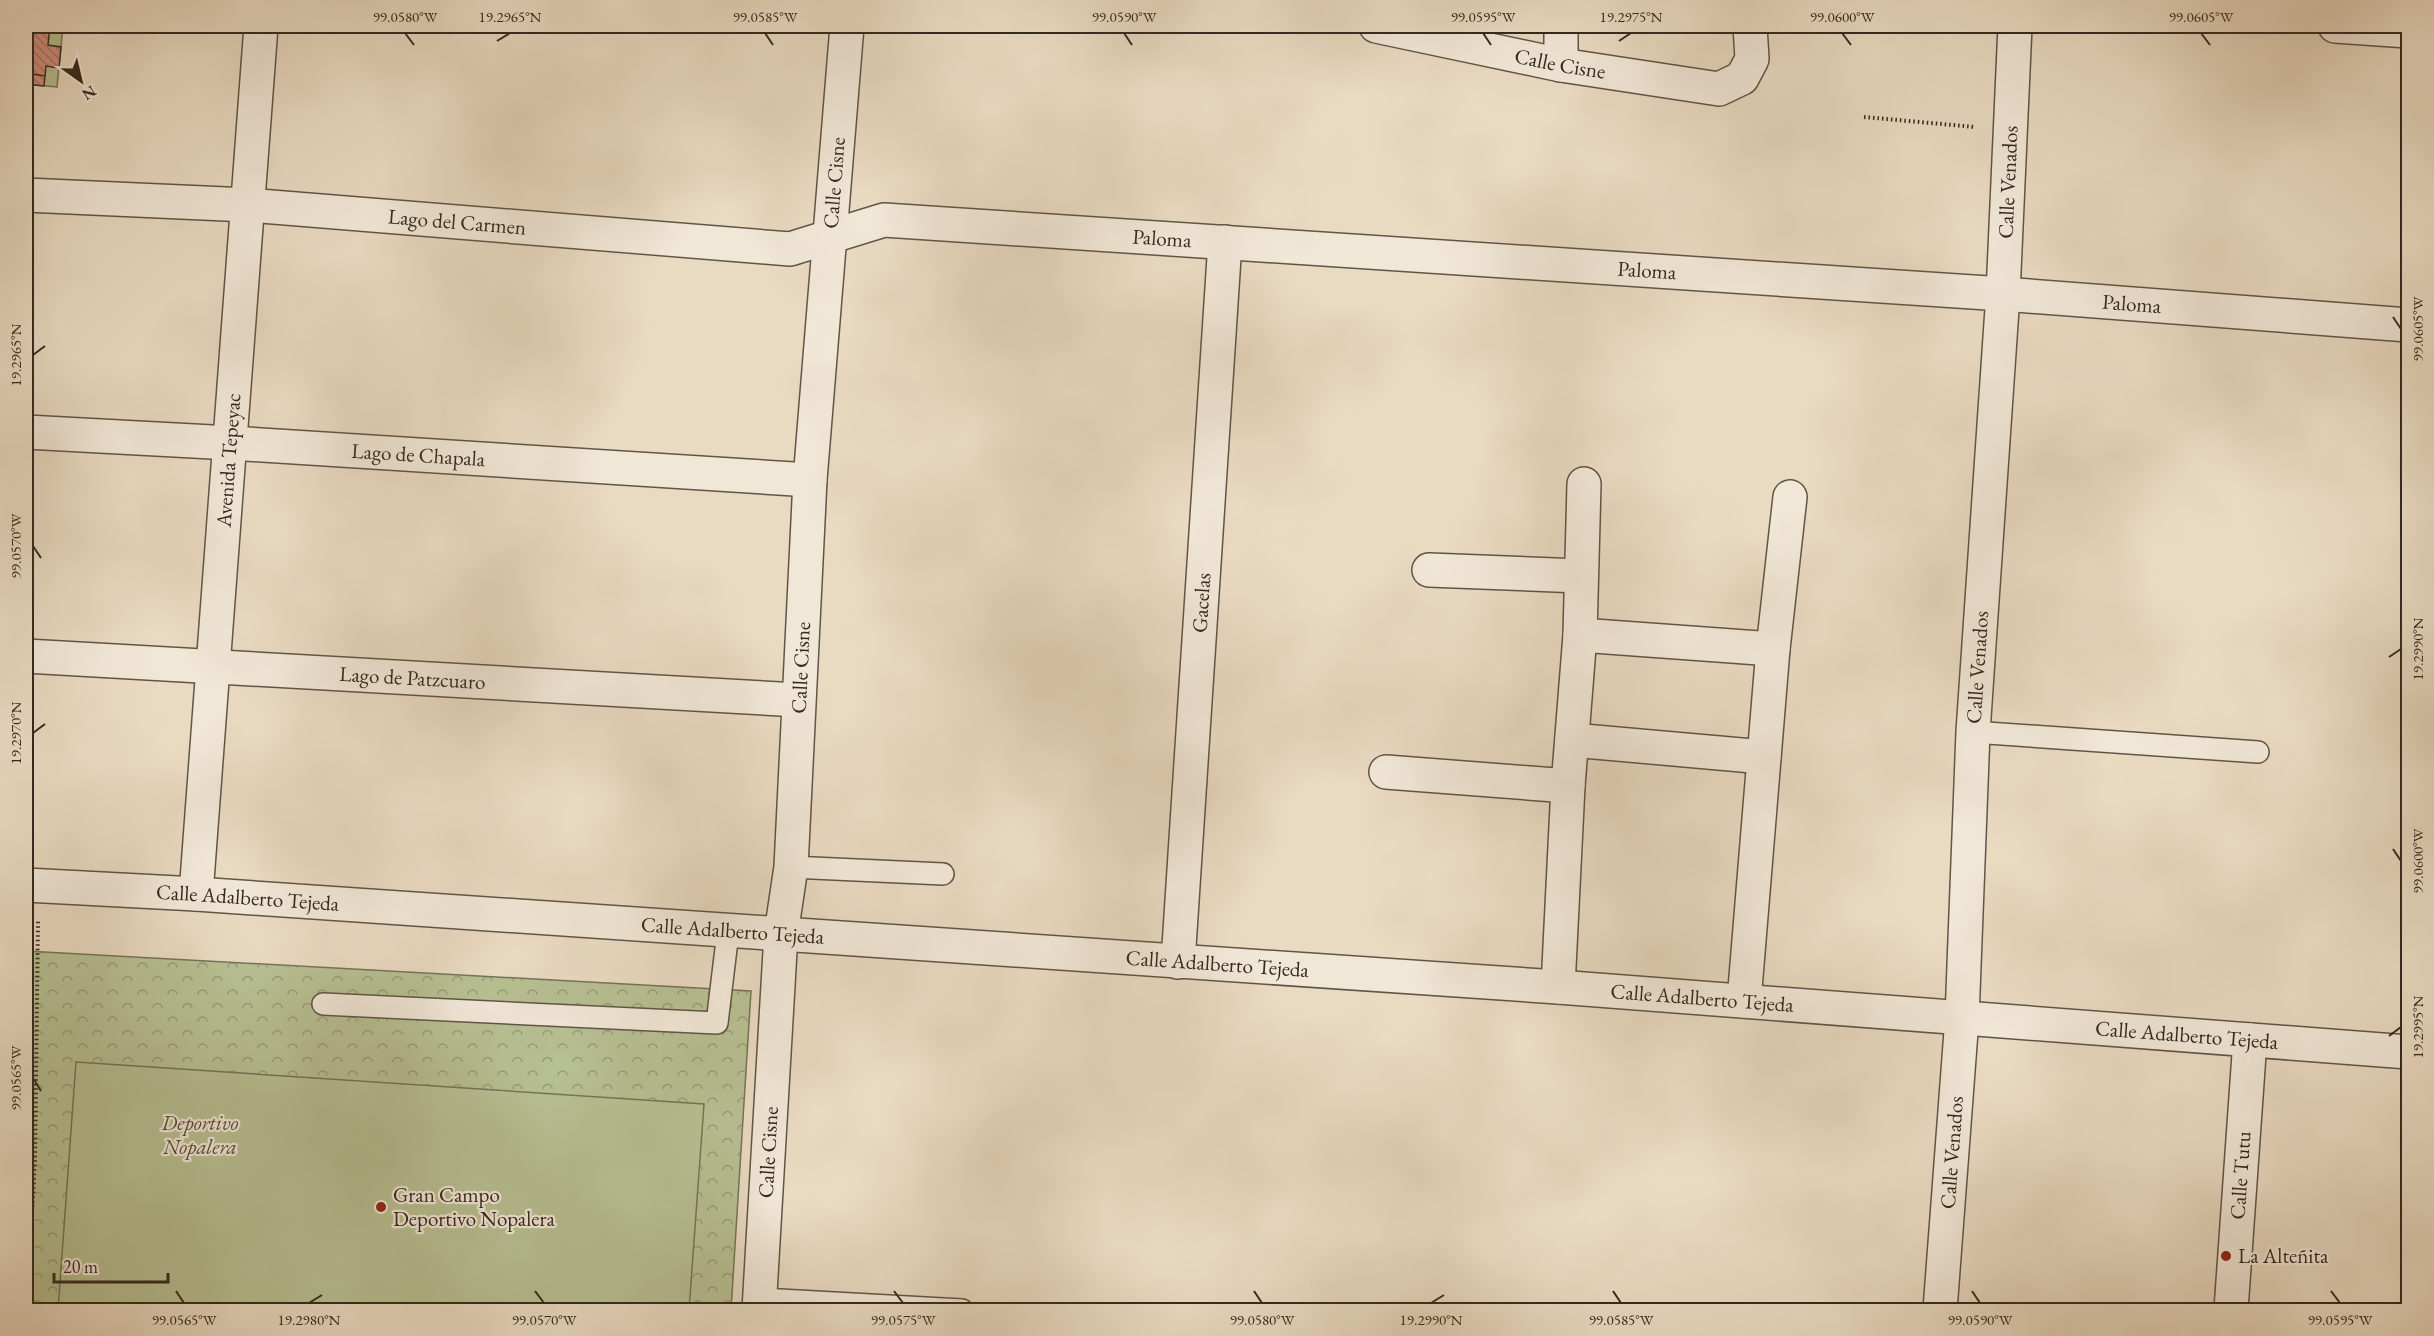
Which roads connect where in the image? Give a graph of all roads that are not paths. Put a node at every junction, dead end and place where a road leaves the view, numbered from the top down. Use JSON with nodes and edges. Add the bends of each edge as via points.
{"nodes":[{"id":1,"x":261,"y":26,"type":"edge"},
{"id":2,"x":847,"y":26,"type":"edge"},
{"id":3,"x":1376,"y":26,"type":"edge"},
{"id":4,"x":1561,"y":26,"type":"edge"},
{"id":5,"x":1750,"y":26,"type":"edge"},
{"id":6,"x":2015,"y":26,"type":"edge"},
{"id":7,"x":2335,"y":26,"type":"edge"},
{"id":8,"x":2409,"y":31,"type":"edge"},
{"id":9,"x":1561,"y":65,"type":"junction"},
{"id":10,"x":26,"y":195,"type":"edge"},
{"id":11,"x":248,"y":205,"type":"junction"},
{"id":12,"x":884,"y":220,"type":"joint"},
{"id":13,"x":831,"y":238,"type":"junction"},
{"id":14,"x":1225,"y":242,"type":"junction"},
{"id":15,"x":2003,"y":294,"type":"junction"},
{"id":16,"x":2409,"y":325,"type":"edge"},
{"id":17,"x":26,"y":432,"type":"edge"},
{"id":18,"x":231,"y":443,"type":"junction"},
{"id":19,"x":810,"y":480,"type":"junction"},
{"id":20,"x":1584,"y":484,"type":"dead end"},
{"id":21,"x":1790,"y":497,"type":"dead end"},
{"id":22,"x":1429,"y":570,"type":"dead end"},
{"id":23,"x":1580,"y":576,"type":"junction"},
{"id":24,"x":1580,"y":635,"type":"junction"},
{"id":25,"x":1773,"y":649,"type":"junction"},
{"id":26,"x":26,"y":656,"type":"edge"},
{"id":27,"x":212,"y":665,"type":"junction"},
{"id":28,"x":798,"y":700,"type":"junction"},
{"id":29,"x":1973,"y":732,"type":"junction"},
{"id":30,"x":1572,"y":740,"type":"junction"},
{"id":31,"x":2258,"y":752,"type":"dead end"},
{"id":32,"x":1764,"y":757,"type":"junction"},
{"id":33,"x":1386,"y":772,"type":"dead end"},
{"id":34,"x":1568,"y":786,"type":"junction"},
{"id":35,"x":791,"y":867,"type":"junction"},
{"id":36,"x":943,"y":874,"type":"dead end"},
{"id":37,"x":32,"y":886,"type":"edge"},
{"id":38,"x":196,"y":894,"type":"junction"},
{"id":39,"x":728,"y":932,"type":"junction"},
{"id":40,"x":781,"y":934,"type":"junction"},
{"id":41,"x":1178,"y":962,"type":"junction"},
{"id":42,"x":1558,"y":987,"type":"junction"},
{"id":43,"x":1744,"y":1001,"type":"junction"},
{"id":44,"x":323,"y":1004,"type":"dead end"},
{"id":45,"x":1962,"y":1018,"type":"junction"},
{"id":46,"x":2250,"y":1040,"type":"junction"},
{"id":47,"x":2409,"y":1052,"type":"edge"},
{"id":48,"x":760,"y":1305,"type":"edge"},
{"id":49,"x":962,"y":1311,"type":"edge"},
{"id":50,"x":1940,"y":1311,"type":"edge"},
{"id":51,"x":2231,"y":1311,"type":"edge"}],
"edges":[{"from":1,"to":11,"type":"street","name":"Avenida Tepeyac"},
{"from":2,"to":13,"type":"street","name":"Calle Cisne"},
{"from":3,"to":9,"type":"street","name":"Calle Cisne"},
{"from":4,"to":9,"type":"street"},
{"from":5,"to":9,"type":"street","name":"Calle Cisne","via":[[1752,59],[1742,78],[1719,89]]},
{"from":6,"to":15,"type":"street","name":"Calle Venados"},
{"from":7,"to":8,"type":"street"},
{"from":10,"to":11,"type":"street","name":"Lago del Carmen"},
{"from":11,"to":13,"type":"street","name":"Lago del Carmen","via":[[790,249]]},
{"from":11,"to":18,"type":"street","name":"Avenida Tepeyac"},
{"from":12,"to":13,"type":"street","name":"Lago del Carmen"},
{"from":12,"to":14,"type":"street","name":"Paloma"},
{"from":13,"to":19,"type":"street","name":"Calle Cisne"},
{"from":14,"to":15,"type":"street","name":"Paloma"},
{"from":14,"to":41,"type":"street","name":"Gacelas"},
{"from":15,"to":16,"type":"street","name":"Paloma"},
{"from":15,"to":29,"type":"street","name":"Calle Venados"},
{"from":17,"to":18,"type":"street","name":"Lago de Chapala"},
{"from":18,"to":19,"type":"street","name":"Lago de Chapala"},
{"from":18,"to":27,"type":"street","name":"Avenida Tepeyac"},
{"from":19,"to":28,"type":"street","name":"Calle Cisne"},
{"from":20,"to":23,"type":"street"},
{"from":21,"to":25,"type":"street"},
{"from":22,"to":23,"type":"street"},
{"from":23,"to":24,"type":"street"},
{"from":24,"to":25,"type":"street"},
{"from":24,"to":30,"type":"street"},
{"from":25,"to":32,"type":"street"},
{"from":26,"to":27,"type":"street","name":"Lago de Patzcuaro"},
{"from":27,"to":28,"type":"street","name":"Lago de Patzcuaro"},
{"from":27,"to":38,"type":"street","name":"Avenida Tepeyac"},
{"from":28,"to":35,"type":"street","name":"Calle Cisne"},
{"from":29,"to":31,"type":"lane"},
{"from":29,"to":45,"type":"street","name":"Calle Venados"},
{"from":30,"to":32,"type":"street"},
{"from":30,"to":34,"type":"street"},
{"from":32,"to":43,"type":"street"},
{"from":33,"to":34,"type":"street"},
{"from":34,"to":42,"type":"street"},
{"from":35,"to":36,"type":"lane"},
{"from":35,"to":40,"type":"street","name":"Calle Cisne"},
{"from":37,"to":38,"type":"street","name":"Calle Adalberto Tejeda"},
{"from":38,"to":39,"type":"street","name":"Calle Adalberto Tejeda"},
{"from":39,"to":40,"type":"street","name":"Calle Adalberto Tejeda"},
{"from":39,"to":44,"type":"lane","via":[[717,1023]]},
{"from":40,"to":41,"type":"street","name":"Calle Adalberto Tejeda"},
{"from":40,"to":48,"type":"street","name":"Calle Cisne"},
{"from":41,"to":42,"type":"street","name":"Calle Adalberto Tejeda"},
{"from":42,"to":43,"type":"street","name":"Calle Adalberto Tejeda"},
{"from":43,"to":45,"type":"street","name":"Calle Adalberto Tejeda"},
{"from":45,"to":46,"type":"street","name":"Calle Adalberto Tejeda"},
{"from":45,"to":50,"type":"street","name":"Calle Venados"},
{"from":46,"to":47,"type":"street","name":"Calle Adalberto Tejeda"},
{"from":46,"to":51,"type":"street","name":"Calle Tutu"},
{"from":48,"to":49,"type":"lane"}]}
